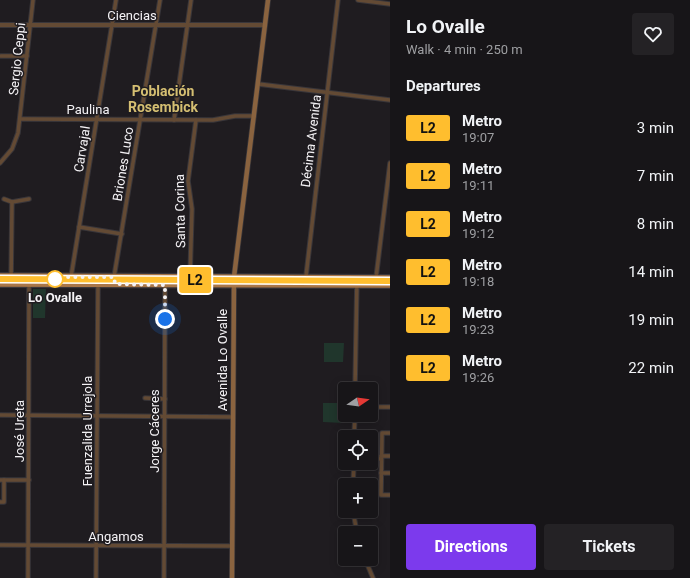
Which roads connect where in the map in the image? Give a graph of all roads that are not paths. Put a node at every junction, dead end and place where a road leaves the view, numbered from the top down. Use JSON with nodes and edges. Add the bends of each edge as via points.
{"nodes":[{"id":1,"x":33,"y":0,"type":"edge"},
{"id":2,"x":116,"y":0,"type":"edge"},
{"id":3,"x":160,"y":0,"type":"edge"},
{"id":4,"x":191,"y":0,"type":"edge"},
{"id":5,"x":268,"y":0,"type":"edge"},
{"id":6,"x":338,"y":0,"type":"edge"},
{"id":7,"x":358,"y":0,"type":"edge"},
{"id":8,"x":390,"y":4,"type":"edge"},
{"id":9,"x":113,"y":24,"type":"junction"},
{"id":10,"x":157,"y":24,"type":"junction"},
{"id":11,"x":188,"y":24,"type":"junction"},
{"id":12,"x":0,"y":25,"type":"edge"},
{"id":13,"x":30,"y":25,"type":"junction"},
{"id":14,"x":265,"y":25,"type":"junction"},
{"id":15,"x":1,"y":56,"type":"dead end"},
{"id":16,"x":27,"y":56,"type":"junction"},
{"id":17,"x":258,"y":84,"type":"junction"},
{"id":18,"x":327,"y":92,"type":"junction"},
{"id":19,"x":390,"y":100,"type":"edge"},
{"id":20,"x":254,"y":116,"type":"junction"},
{"id":21,"x":20,"y":119,"type":"junction"},
{"id":22,"x":97,"y":119,"type":"junction"},
{"id":23,"x":141,"y":120,"type":"junction"},
{"id":24,"x":174,"y":120,"type":"junction"},
{"id":25,"x":196,"y":120,"type":"junction"},
{"id":26,"x":0,"y":163,"type":"edge"},
{"id":27,"x":390,"y":164,"type":"edge"},
{"id":28,"x":4,"y":199,"type":"dead end"},
{"id":29,"x":29,"y":199,"type":"dead end"},
{"id":30,"x":12,"y":202,"type":"junction"},
{"id":31,"x":79,"y":227,"type":"junction"},
{"id":32,"x":122,"y":234,"type":"junction"},
{"id":33,"x":0,"y":276,"type":"edge"},
{"id":34,"x":11,"y":276,"type":"junction"},
{"id":35,"x":71,"y":277,"type":"junction"},
{"id":36,"x":114,"y":277,"type":"junction"},
{"id":37,"x":172,"y":277,"type":"junction"},
{"id":38,"x":190,"y":277,"type":"junction"},
{"id":39,"x":305,"y":277,"type":"junction"},
{"id":40,"x":234,"y":278,"type":"junction"},
{"id":41,"x":357,"y":278,"type":"junction"},
{"id":42,"x":376,"y":278,"type":"junction"},
{"id":43,"x":390,"y":278,"type":"edge"},
{"id":44,"x":0,"y":284,"type":"edge"},
{"id":45,"x":11,"y":284,"type":"junction"},
{"id":46,"x":29,"y":284,"type":"junction"},
{"id":47,"x":98,"y":284,"type":"junction"},
{"id":48,"x":115,"y":284,"type":"junction"},
{"id":49,"x":165,"y":285,"type":"junction"},
{"id":50,"x":234,"y":285,"type":"junction"},
{"id":51,"x":304,"y":285,"type":"junction"},
{"id":52,"x":356,"y":285,"type":"junction"},
{"id":53,"x":390,"y":286,"type":"edge"},
{"id":54,"x":355,"y":382,"type":"edge"},
{"id":55,"x":144,"y":398,"type":"dead end"},
{"id":56,"x":164,"y":399,"type":"junction"},
{"id":57,"x":378,"y":407,"type":"edge"},
{"id":58,"x":390,"y":407,"type":"edge"},
{"id":59,"x":29,"y":414,"type":"junction"},
{"id":60,"x":0,"y":415,"type":"edge"},
{"id":61,"x":97,"y":415,"type":"junction"},
{"id":62,"x":164,"y":416,"type":"junction"},
{"id":63,"x":232,"y":417,"type":"junction"},
{"id":64,"x":390,"y":433,"type":"edge"},
{"id":65,"x":390,"y":456,"type":"edge"},
{"id":66,"x":378,"y":457,"type":"edge"},
{"id":67,"x":381,"y":457,"type":"junction"},
{"id":68,"x":381,"y":473,"type":"junction"},
{"id":69,"x":390,"y":473,"type":"edge"},
{"id":70,"x":2,"y":480,"type":"edge"},
{"id":71,"x":29,"y":480,"type":"junction"},
{"id":72,"x":390,"y":495,"type":"edge"},
{"id":73,"x":0,"y":502,"type":"edge"},
{"id":74,"x":0,"y":545,"type":"edge"},
{"id":75,"x":28,"y":546,"type":"junction"},
{"id":76,"x":96,"y":546,"type":"junction"},
{"id":77,"x":164,"y":546,"type":"junction"},
{"id":78,"x":232,"y":546,"type":"junction"},
{"id":79,"x":367,"y":566,"type":"edge"},
{"id":80,"x":28,"y":578,"type":"edge"},
{"id":81,"x":96,"y":578,"type":"edge"},
{"id":82,"x":164,"y":578,"type":"edge"},
{"id":83,"x":232,"y":578,"type":"edge"},
{"id":84,"x":373,"y":578,"type":"edge"}],
"edges":[{"from":1,"to":13,"type":"street","name":"Sergio Ceppi"},
{"from":2,"to":9,"type":"street","name":"Carvajal"},
{"from":3,"to":10,"type":"street","name":"Briones Luco"},
{"from":4,"to":11,"type":"street"},
{"from":5,"to":14,"type":"main road","name":"Avenida Lo Ovalle"},
{"from":6,"to":18,"type":"street","name":"Décima Avenida"},
{"from":7,"to":8,"type":"street"},
{"from":9,"to":10,"type":"street","name":"Ciencias"},
{"from":9,"to":13,"type":"street","name":"Ciencias"},
{"from":9,"to":22,"type":"street","name":"Carvajal"},
{"from":10,"to":11,"type":"street","name":"Ciencias"},
{"from":10,"to":23,"type":"street","name":"Briones Luco"},
{"from":11,"to":14,"type":"street","name":"Ciencias"},
{"from":11,"to":24,"type":"street"},
{"from":12,"to":13,"type":"street","name":"Ciencias"},
{"from":13,"to":16,"type":"street","name":"Sergio Ceppi"},
{"from":14,"to":17,"type":"main road","name":"Avenida Lo Ovalle"},
{"from":15,"to":16,"type":"street"},
{"from":16,"to":21,"type":"street","name":"Sergio Ceppi"},
{"from":17,"to":18,"type":"street"},
{"from":17,"to":20,"type":"main road","name":"Avenida Lo Ovalle"},
{"from":18,"to":19,"type":"street"},
{"from":18,"to":39,"type":"street","name":"Décima Avenida"},
{"from":20,"to":25,"type":"street","name":"Paulina"},
{"from":20,"to":40,"type":"main road","name":"Avenida Lo Ovalle"},
{"from":21,"to":22,"type":"street","name":"Paulina"},
{"from":21,"to":26,"type":"street","via":[[15,142]]},
{"from":22,"to":23,"type":"street","name":"Paulina"},
{"from":22,"to":31,"type":"street","name":"Carvajal"},
{"from":23,"to":24,"type":"street","name":"Paulina"},
{"from":23,"to":32,"type":"street","name":"Briones Luco"},
{"from":24,"to":25,"type":"street","name":"Paulina"},
{"from":25,"to":38,"type":"street","name":"Santa Corina","via":[[188,181],[192,209]]},
{"from":27,"to":42,"type":"street"},
{"from":28,"to":30,"type":"street"},
{"from":29,"to":30,"type":"street"},
{"from":30,"to":34,"type":"street"},
{"from":31,"to":32,"type":"street"},
{"from":31,"to":35,"type":"street","name":"Carvajal"},
{"from":32,"to":36,"type":"street","name":"Briones Luco"},
{"from":33,"to":34,"type":"main road"},
{"from":34,"to":35,"type":"main road"},
{"from":34,"to":45,"type":"street"},
{"from":35,"to":36,"type":"main road"},
{"from":36,"to":37,"type":"main road"},
{"from":36,"to":48,"type":"street","name":"Briones Luco"},
{"from":37,"to":38,"type":"main road"},
{"from":37,"to":49,"type":"main road"},
{"from":38,"to":40,"type":"main road"},
{"from":39,"to":40,"type":"main road"},
{"from":39,"to":41,"type":"main road"},
{"from":39,"to":51,"type":"street","name":"Décima Avenida"},
{"from":40,"to":50,"type":"main road","name":"Avenida Lo Ovalle"},
{"from":41,"to":42,"type":"main road"},
{"from":41,"to":52,"type":"street"},
{"from":42,"to":43,"type":"main road"},
{"from":44,"to":45,"type":"main road"},
{"from":45,"to":46,"type":"main road"},
{"from":46,"to":47,"type":"main road"},
{"from":46,"to":59,"type":"street","name":"José Ureta"},
{"from":47,"to":48,"type":"main road"},
{"from":47,"to":61,"type":"street","name":"Fuenzalida Urrejola"},
{"from":48,"to":49,"type":"main road"},
{"from":49,"to":50,"type":"main road"},
{"from":49,"to":56,"type":"street","name":"Jorge Cáceres"},
{"from":50,"to":51,"type":"main road"},
{"from":50,"to":63,"type":"main road","name":"Avenida Lo Ovalle"},
{"from":51,"to":52,"type":"main road"},
{"from":52,"to":53,"type":"main road"},
{"from":52,"to":54,"type":"street"},
{"from":55,"to":56,"type":"street"},
{"from":56,"to":62,"type":"street","name":"Jorge Cáceres"},
{"from":57,"to":58,"type":"street"},
{"from":59,"to":60,"type":"street"},
{"from":59,"to":61,"type":"street"},
{"from":59,"to":71,"type":"street","name":"José Ureta"},
{"from":61,"to":62,"type":"street"},
{"from":61,"to":76,"type":"street","name":"Fuenzalida Urrejola"},
{"from":62,"to":63,"type":"street"},
{"from":62,"to":77,"type":"street","name":"Jorge Cáceres"},
{"from":63,"to":78,"type":"main road","name":"Avenida Lo Ovalle"},
{"from":64,"to":67,"type":"street","via":[[382,433]]},
{"from":65,"to":67,"type":"street"},
{"from":66,"to":67,"type":"street"},
{"from":67,"to":68,"type":"street"},
{"from":68,"to":69,"type":"street"},
{"from":68,"to":72,"type":"street","via":[[381,495]]},
{"from":70,"to":71,"type":"street"},
{"from":70,"to":73,"type":"street","via":[[4,502]]},
{"from":71,"to":75,"type":"street","name":"José Ureta"},
{"from":74,"to":75,"type":"street","name":"Angamos"},
{"from":75,"to":76,"type":"street","name":"Angamos"},
{"from":75,"to":80,"type":"street","name":"José Ureta"},
{"from":76,"to":77,"type":"street","name":"Angamos"},
{"from":76,"to":81,"type":"street","name":"Fuenzalida Urrejola"},
{"from":77,"to":78,"type":"street","name":"Angamos"},
{"from":77,"to":82,"type":"street","name":"Jorge Cáceres"},
{"from":78,"to":83,"type":"main road","name":"Avenida Lo Ovalle"},
{"from":79,"to":84,"type":"street"}]}
